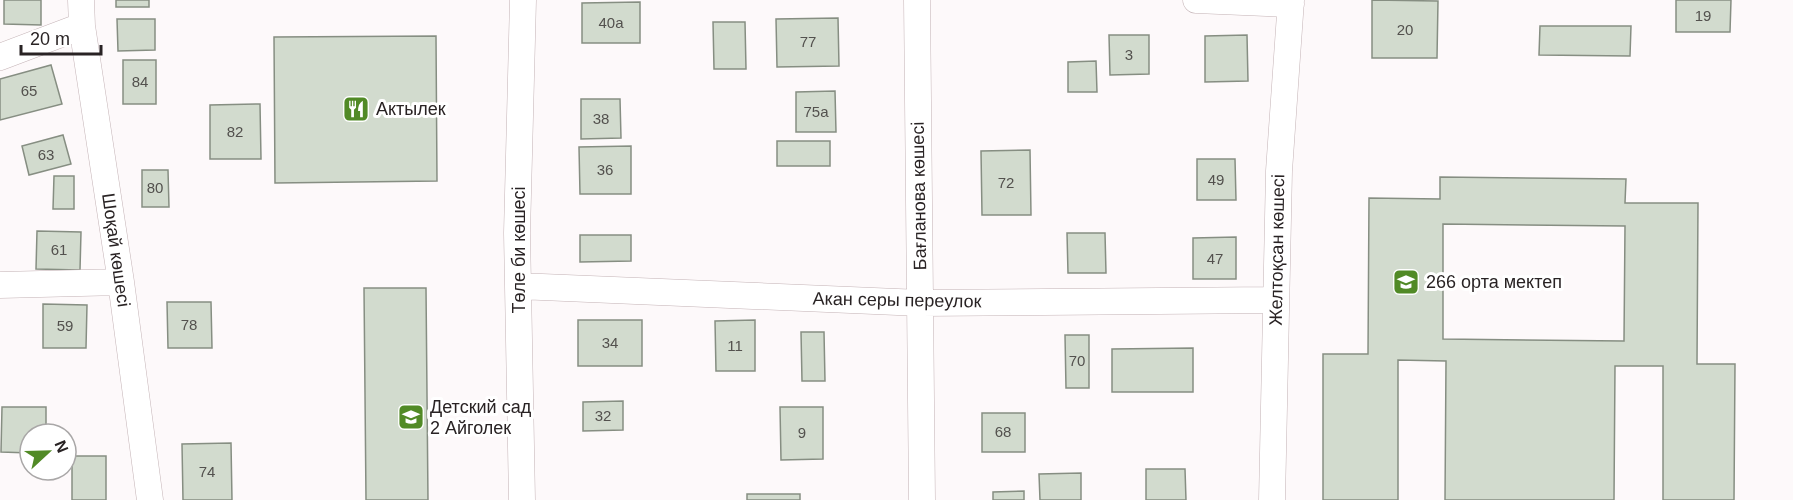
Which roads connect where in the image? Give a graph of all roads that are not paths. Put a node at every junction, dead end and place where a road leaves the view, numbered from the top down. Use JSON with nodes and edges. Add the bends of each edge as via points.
{"nodes":[{"id":1,"x":81,"y":0,"type":"edge"},
{"id":2,"x":523,"y":0,"type":"edge"},
{"id":3,"x":917,"y":0,"type":"edge"},
{"id":4,"x":1196,"y":0,"type":"edge"},
{"id":5,"x":1291,"y":2,"type":"edge"},
{"id":6,"x":82,"y":26,"type":"junction"},
{"id":7,"x":0,"y":57,"type":"edge"},
{"id":8,"x":121,"y":282,"type":"junction"},
{"id":9,"x":0,"y":285,"type":"edge"},
{"id":10,"x":518,"y":286,"type":"junction"},
{"id":11,"x":1276,"y":300,"type":"junction"},
{"id":12,"x":921,"y":303,"type":"junction"},
{"id":13,"x":150,"y":500,"type":"edge"},
{"id":14,"x":522,"y":500,"type":"edge"},
{"id":15,"x":921,"y":500,"type":"edge"},
{"id":16,"x":1272,"y":500,"type":"edge"}],
"edges":[{"from":1,"to":6,"type":"street","name":"Шоқай көшесі"},
{"from":2,"to":10,"type":"street","name":"Төле би көшесі"},
{"from":3,"to":12,"type":"street","name":"Бағланова көшесі"},
{"from":4,"to":5,"type":"street"},
{"from":5,"to":11,"type":"street","name":"Желтоқсан көшесі","via":[[1279,171]]},
{"from":6,"to":7,"type":"street"},
{"from":6,"to":8,"type":"street","name":"Шоқай көшесі"},
{"from":8,"to":9,"type":"street"},
{"from":8,"to":13,"type":"street","name":"Шоқай көшесі"},
{"from":10,"to":12,"type":"street","name":"Акан серы переулок"},
{"from":10,"to":14,"type":"street","name":"Төле би көшесі"},
{"from":11,"to":12,"type":"street","name":"Акан серы переулок"},
{"from":11,"to":16,"type":"street","name":"Желтоқсан көшесі"},
{"from":12,"to":15,"type":"street","name":"Бағланова көшесі"}]}
